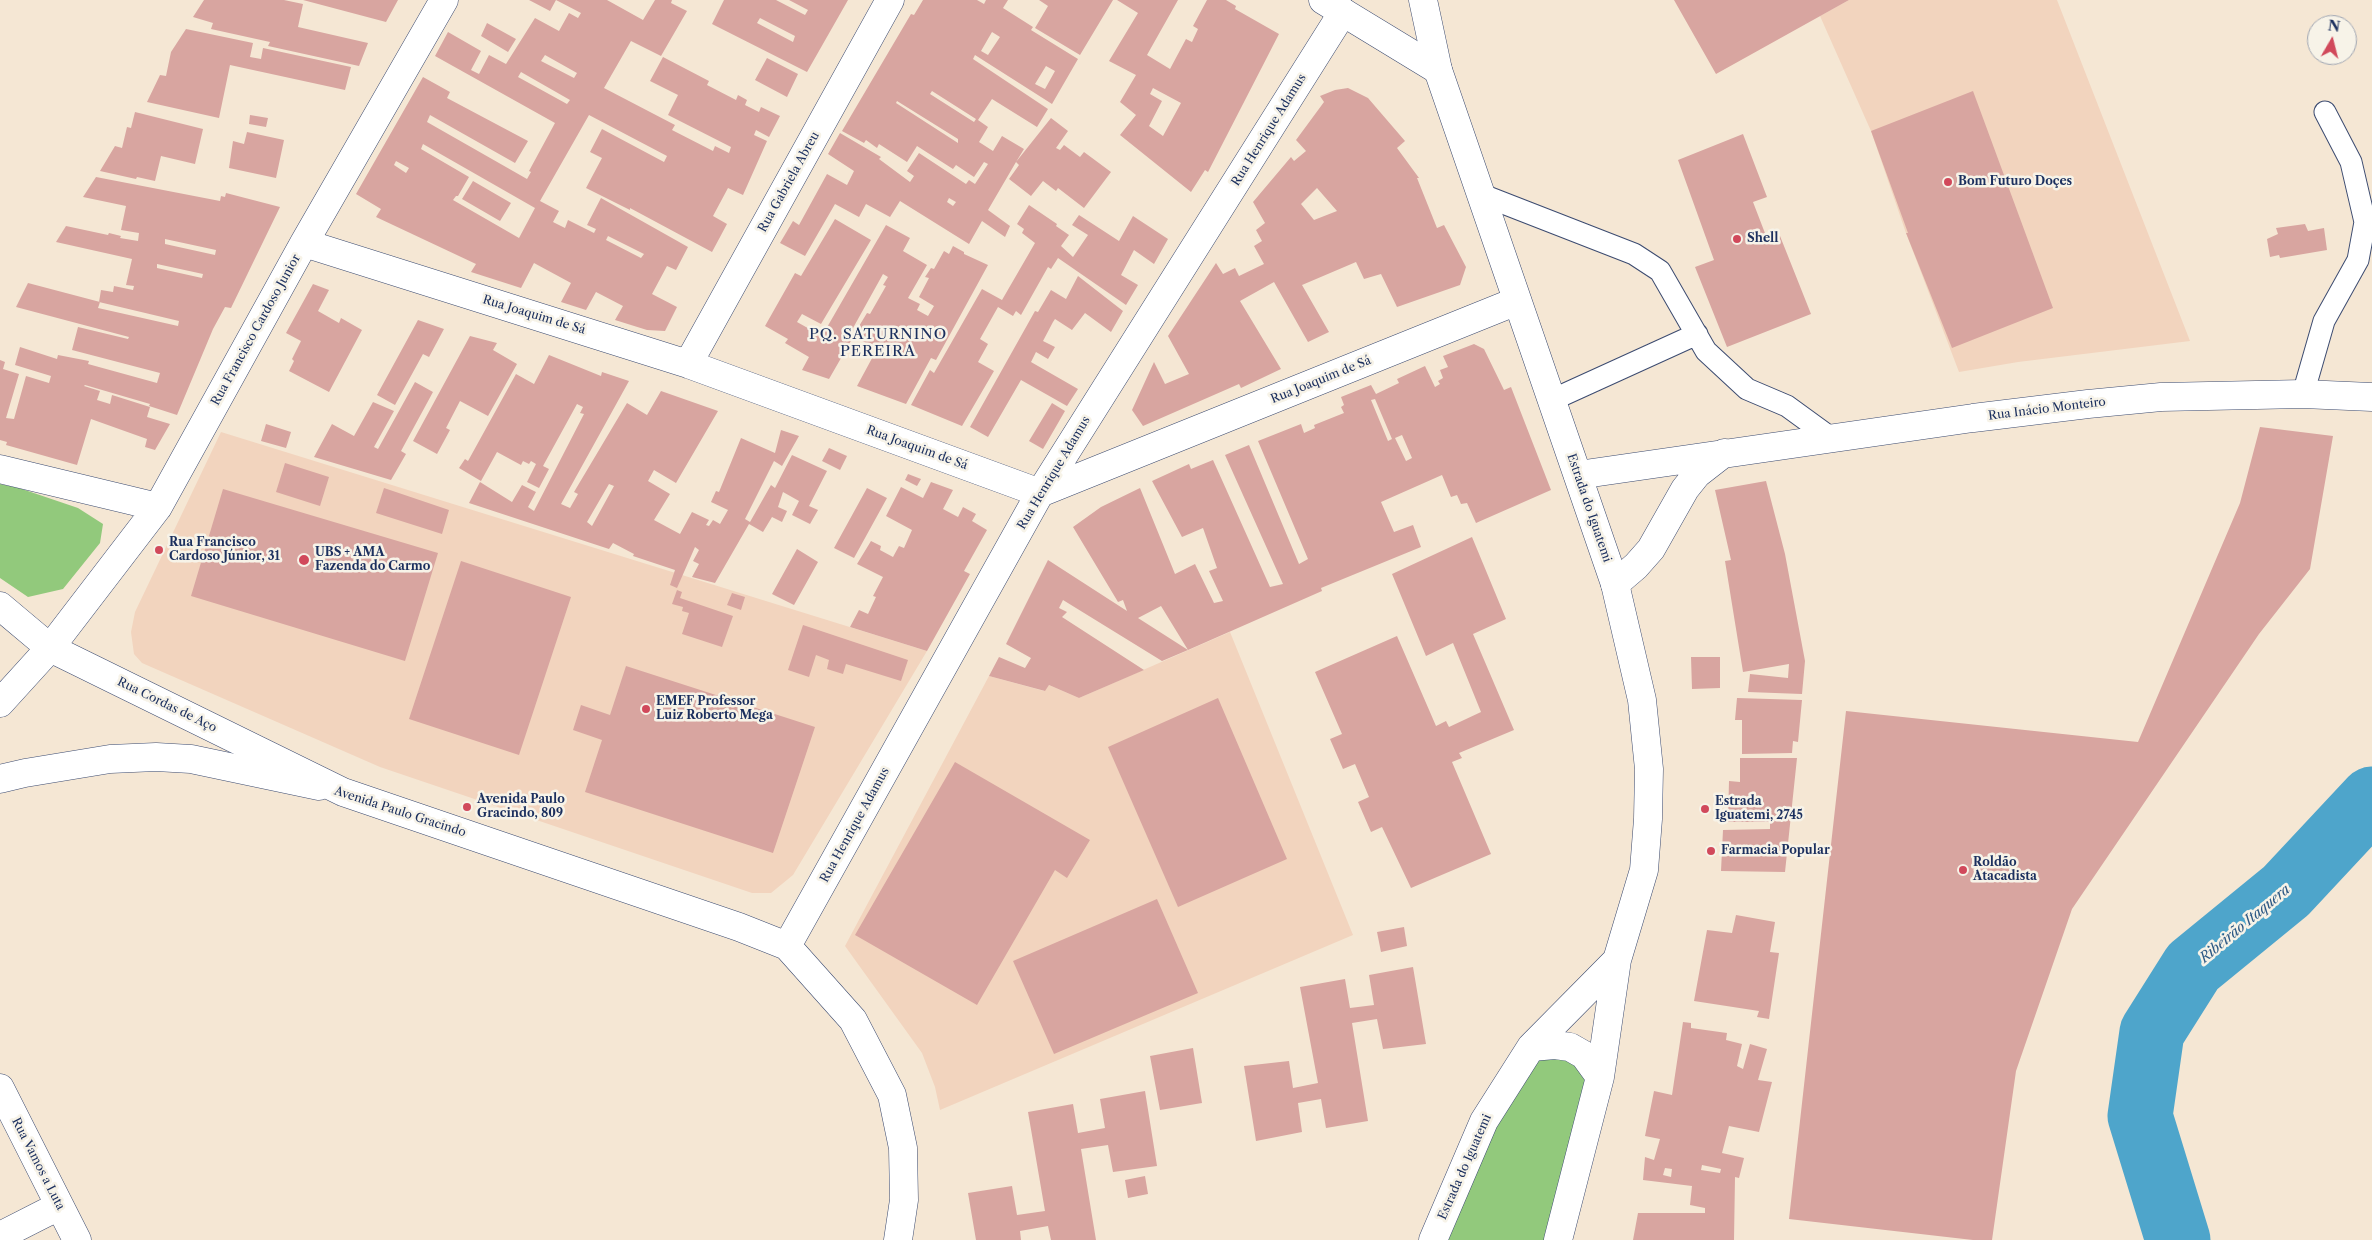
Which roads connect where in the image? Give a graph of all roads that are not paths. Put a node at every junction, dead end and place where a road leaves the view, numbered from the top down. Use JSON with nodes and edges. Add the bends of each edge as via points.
{"nodes":[{"id":1,"x":444,"y":0,"type":"edge"},
{"id":2,"x":890,"y":0,"type":"edge"},
{"id":3,"x":1423,"y":0,"type":"edge"},
{"id":4,"x":1333,"y":6,"type":"edge"},
{"id":5,"x":1438,"y":70,"type":"junction"},
{"id":6,"x":2325,"y":112,"type":"dead end"},
{"id":7,"x":1480,"y":194,"type":"junction"},
{"id":8,"x":304,"y":243,"type":"junction"},
{"id":9,"x":1517,"y":301,"type":"junction"},
{"id":10,"x":1697,"y":334,"type":"junction"},
{"id":11,"x":688,"y":364,"type":"junction"},
{"id":12,"x":2303,"y":394,"type":"junction"},
{"id":13,"x":2372,"y":397,"type":"edge"},
{"id":14,"x":1552,"y":400,"type":"junction"},
{"id":15,"x":1831,"y":438,"type":"junction"},
{"id":16,"x":1724,"y":452,"type":"junction"},
{"id":17,"x":0,"y":469,"type":"edge"},
{"id":18,"x":1578,"y":475,"type":"junction"},
{"id":19,"x":1040,"y":493,"type":"junction"},
{"id":20,"x":158,"y":507,"type":"junction"},
{"id":21,"x":1616,"y":584,"type":"junction"},
{"id":22,"x":0,"y":606,"type":"edge"},
{"id":23,"x":50,"y":648,"type":"junction"},
{"id":24,"x":0,"y":703,"type":"edge"},
{"id":25,"x":0,"y":779,"type":"edge"},
{"id":26,"x":343,"y":792,"type":"junction"},
{"id":27,"x":787,"y":946,"type":"junction"},
{"id":28,"x":1617,"y":960,"type":"junction"},
{"id":29,"x":1531,"y":1047,"type":"junction"},
{"id":30,"x":1600,"y":1076,"type":"junction"},
{"id":31,"x":0,"y":1088,"type":"edge"},
{"id":32,"x":59,"y":1206,"type":"junction"},
{"id":33,"x":0,"y":1236,"type":"edge"},
{"id":34,"x":77,"y":1240,"type":"edge"},
{"id":35,"x":898,"y":1240,"type":"edge"},
{"id":36,"x":1433,"y":1240,"type":"edge"},
{"id":37,"x":1558,"y":1240,"type":"edge"}],
"edges":[{"from":1,"to":8,"type":"street","name":"Rua Francisco Cardoso Junior"},
{"from":2,"to":11,"type":"street","name":"Rua Gabriela Abreu"},
{"from":3,"to":5,"type":"street","name":"Estrada do Iguatemi"},
{"from":4,"to":5,"type":"street"},
{"from":4,"to":19,"type":"street","name":"Rua Henrique Adamus"},
{"from":5,"to":7,"type":"street","name":"Estrada do Iguatemi"},
{"from":6,"to":12,"type":"lane","via":[[2351,162],[2365,222],[2358,260],[2324,320]]},
{"from":7,"to":9,"type":"street","name":"Estrada do Iguatemi"},
{"from":7,"to":10,"type":"lane","via":[[1634,254],[1654,266]]},
{"from":8,"to":11,"type":"street","name":"Rua Joaquim de Sá"},
{"from":8,"to":20,"type":"street","name":"Rua Francisco Cardoso Junior"},
{"from":9,"to":14,"type":"street","name":"Estrada do Iguatemi"},
{"from":9,"to":19,"type":"street","name":"Rua Joaquim de Sá"},
{"from":10,"to":14,"type":"lane"},
{"from":10,"to":15,"type":"lane","via":[[1706,351],[1747,389],[1787,406]]},
{"from":11,"to":19,"type":"street","name":"Rua Joaquim de Sá"},
{"from":12,"to":13,"type":"street","name":"Rua Inácio Monteiro"},
{"from":12,"to":15,"type":"street","name":"Rua Inácio Monteiro","via":[[2162,397]]},
{"from":14,"to":18,"type":"street","name":"Estrada do Iguatemi"},
{"from":15,"to":16,"type":"street","name":"Rua Inácio Monteiro"},
{"from":16,"to":18,"type":"street","name":"Rua Inácio Monteiro"},
{"from":16,"to":21,"type":"street","via":[[1697,474],[1651,548]]},
{"from":17,"to":20,"type":"street"},
{"from":18,"to":21,"type":"street","name":"Estrada do Iguatemi"},
{"from":19,"to":27,"type":"street","name":"Rua Henrique Adamus"},
{"from":20,"to":23,"type":"street","name":"Rua Francisco Cardoso Junior"},
{"from":21,"to":28,"type":"street","name":"Estrada do Iguatemi","via":[[1642,700],[1649,769],[1644,870]]},
{"from":22,"to":23,"type":"street","name":"Rua Cordas de Aço"},
{"from":23,"to":24,"type":"street"},
{"from":23,"to":26,"type":"street","name":"Rua Cordas de Aço"},
{"from":25,"to":26,"type":"street","name":"Avenida Paulo Gracindo","via":[[110,759],[156,757],[238,767]]},
{"from":26,"to":27,"type":"street","name":"Avenida Paulo Gracindo"},
{"from":27,"to":35,"type":"street","via":[[853,1020],[892,1095],[903,1148],[904,1200]]},
{"from":28,"to":29,"type":"street","name":"Estrada do Iguatemi"},
{"from":28,"to":30,"type":"street","name":"Estrada do Iguatemi"},
{"from":29,"to":30,"type":"street","via":[[1555,1044],[1570,1047],[1584,1055]]},
{"from":29,"to":36,"type":"street","name":"Estrada do Iguatemi","via":[[1484,1121]]},
{"from":30,"to":37,"type":"street","name":"Estrada do Iguatemi"},
{"from":31,"to":32,"type":"street","name":"Rua Vamos a Luta"},
{"from":32,"to":33,"type":"street"},
{"from":32,"to":34,"type":"street","name":"Rua Vamos a Luta"}]}
